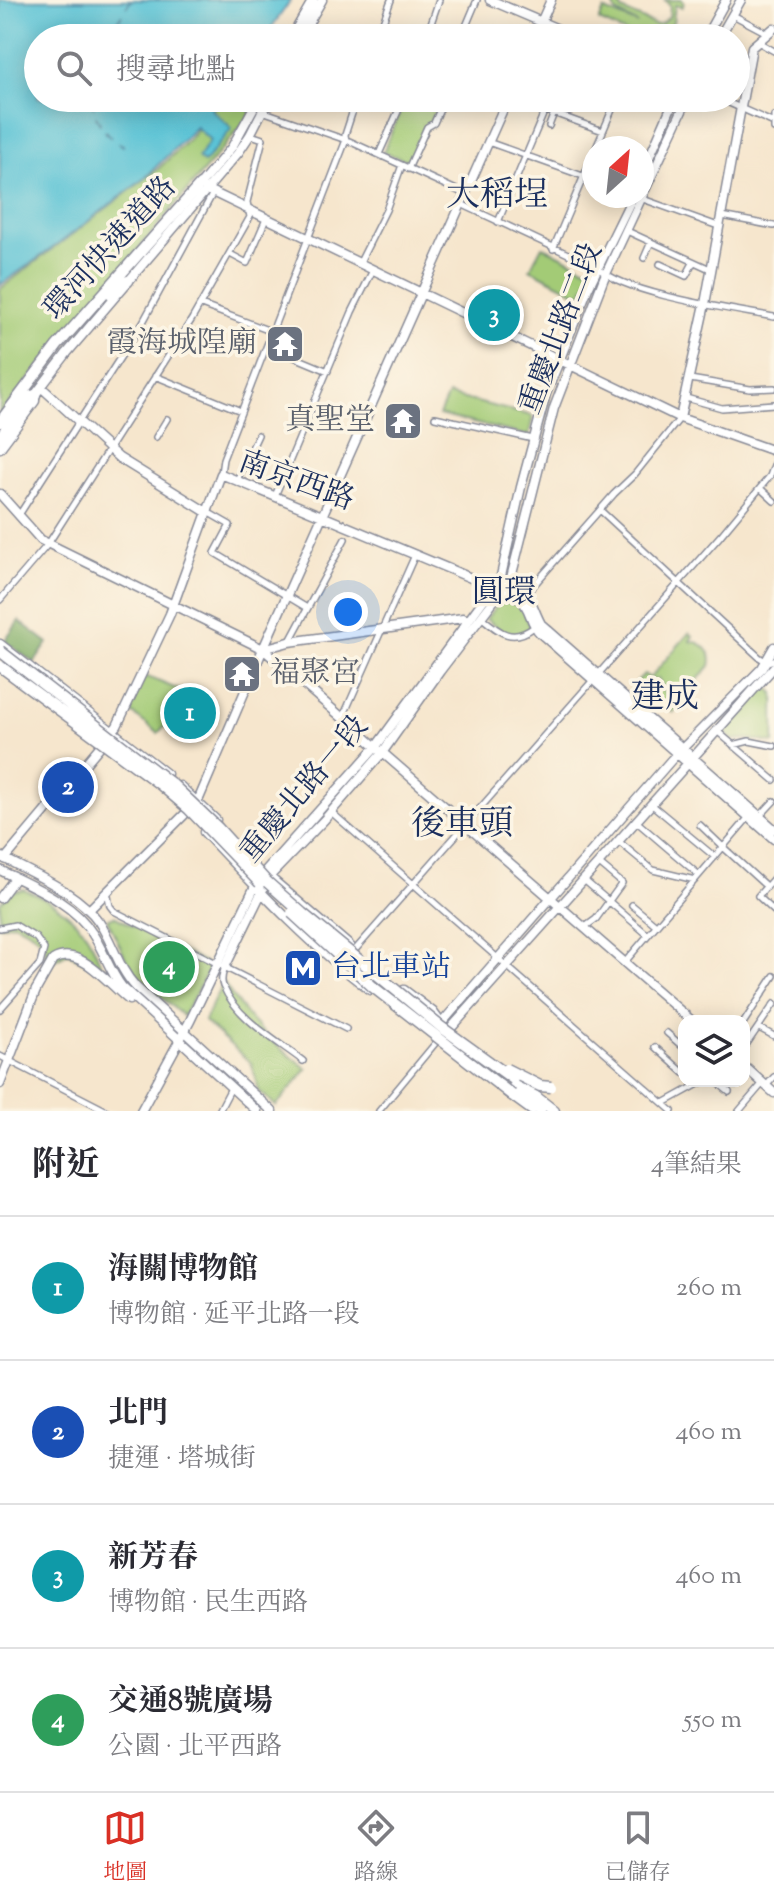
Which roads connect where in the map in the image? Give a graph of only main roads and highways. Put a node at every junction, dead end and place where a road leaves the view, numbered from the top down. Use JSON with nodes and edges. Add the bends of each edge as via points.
{"nodes":[{"id":1,"x":207,"y":189,"type":"road end"},
{"id":2,"x":128,"y":281,"type":"road end"},
{"id":3,"x":38,"y":391,"type":"road end"},
{"id":4,"x":0,"y":422,"type":"edge"},
{"id":5,"x":1,"y":435,"type":"edge"},
{"id":6,"x":0,"y":651,"type":"edge"},
{"id":7,"x":0,"y":658,"type":"edge"},
{"id":8,"x":0,"y":668,"type":"edge"},
{"id":9,"x":100,"y":736,"type":"junction"},
{"id":10,"x":263,"y":882,"type":"road end"},
{"id":11,"x":301,"y":904,"type":"road end"},
{"id":12,"x":284,"y":914,"type":"road end"},
{"id":13,"x":309,"y":923,"type":"junction"},
{"id":14,"x":444,"y":1027,"type":"junction"},
{"id":15,"x":551,"y":1087,"type":"dead end"},
{"id":16,"x":513,"y":1088,"type":"junction"},
{"id":17,"x":536,"y":1111,"type":"edge"},
{"id":18,"x":555,"y":1111,"type":"edge"}],
"edges":[{"from":1,"to":4,"type":"highway","name":"環河快速道路","via":[[151,241],[57,346]]},
{"from":2,"to":5,"type":"highway","name":"環河快速道路","via":[[82,326]]},
{"from":3,"to":5,"type":"highway"},
{"from":6,"to":9,"type":"highway","bridge":true},
{"from":7,"to":9,"type":"highway","bridge":true},
{"from":8,"to":9,"type":"highway","bridge":true},
{"from":9,"to":14,"type":"highway","bridge":true,"via":[[196,805],[266,881]]},
{"from":9,"to":17,"type":"highway","bridge":true,"via":[[189,809],[246,870],[373,987]]},
{"from":10,"to":13,"type":"highway"},
{"from":11,"to":13,"type":"highway"},
{"from":12,"to":13,"type":"highway"},
{"from":13,"to":16,"type":"highway","bridge":true,"via":[[390,995]]},
{"from":14,"to":15,"type":"highway","bridge":true,"via":[[506,1069]]},
{"from":14,"to":18,"type":"highway","bridge":true},
{"from":16,"to":17,"type":"highway"},
{"from":16,"to":18,"type":"highway"}]}
